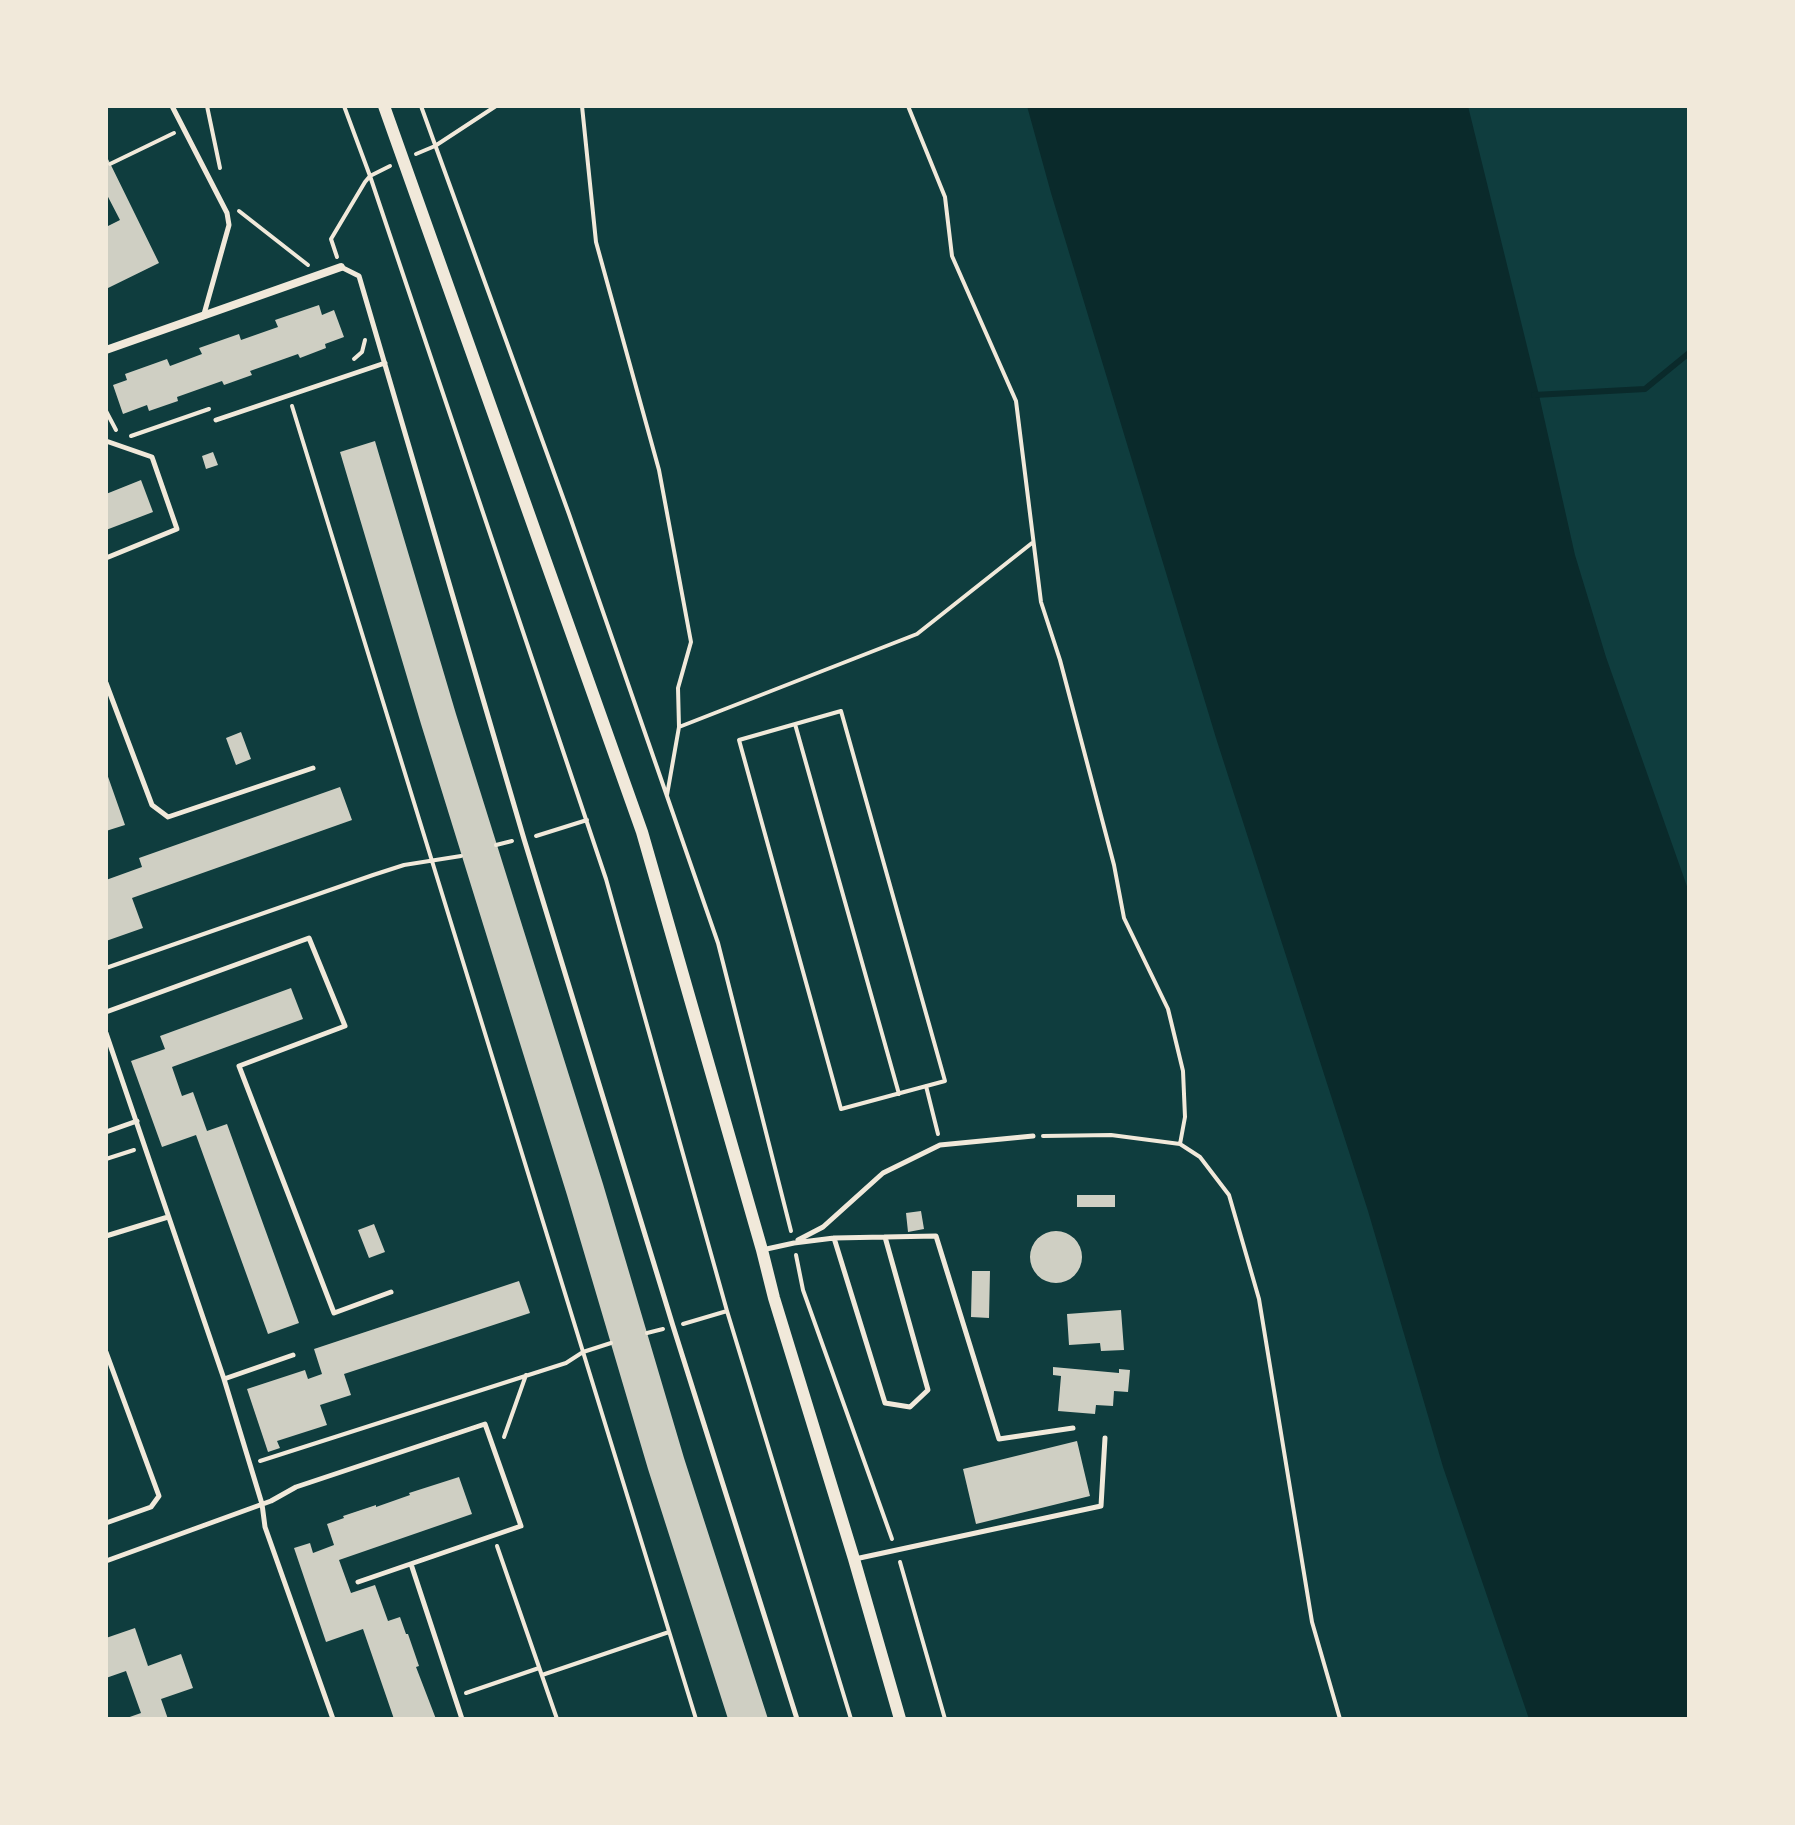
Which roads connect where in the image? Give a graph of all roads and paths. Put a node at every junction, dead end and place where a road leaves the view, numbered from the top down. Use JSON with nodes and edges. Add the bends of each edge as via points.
{"nodes":[{"id":1,"x":172,"y":106,"type":"edge"},
{"id":2,"x":207,"y":106,"type":"edge"},
{"id":3,"x":344,"y":106,"type":"edge"},
{"id":4,"x":384,"y":106,"type":"edge"},
{"id":5,"x":421,"y":106,"type":"edge"},
{"id":6,"x":496,"y":106,"type":"edge"},
{"id":7,"x":582,"y":106,"type":"edge"},
{"id":8,"x":908,"y":106,"type":"edge"},
{"id":9,"x":184,"y":128,"type":"junction"},
{"id":10,"x":435,"y":146,"type":"junction"},
{"id":11,"x":110,"y":164,"type":"dead end"},
{"id":12,"x":221,"y":174,"type":"dead end"},
{"id":13,"x":365,"y":182,"type":"dead end"},
{"id":14,"x":234,"y":207,"type":"dead end"},
{"id":15,"x":331,"y":239,"type":"dead end"},
{"id":16,"x":341,"y":267,"type":"joint"},
{"id":17,"x":319,"y":274,"type":"junction"},
{"id":18,"x":204,"y":314,"type":"junction"},
{"id":19,"x":366,"y":336,"type":"dead end"},
{"id":20,"x":106,"y":350,"type":"edge"},
{"id":21,"x":352,"y":361,"type":"dead end"},
{"id":22,"x":385,"y":363,"type":"junction"},
{"id":23,"x":288,"y":396,"type":"junction"},
{"id":24,"x":214,"y":408,"type":"dead end"},
{"id":25,"x":106,"y":412,"type":"edge"},
{"id":26,"x":216,"y":420,"type":"dead end"},
{"id":27,"x":116,"y":431,"type":"dead end"},
{"id":28,"x":128,"y":437,"type":"dead end"},
{"id":29,"x":106,"y":441,"type":"edge"},
{"id":30,"x":1033,"y":542,"type":"junction"},
{"id":31,"x":106,"y":558,"type":"edge"},
{"id":32,"x":106,"y":683,"type":"edge"},
{"id":33,"x":795,"y":724,"type":"junction"},
{"id":34,"x":679,"y":727,"type":"junction"},
{"id":35,"x":313,"y":768,"type":"dead end"},
{"id":36,"x":667,"y":797,"type":"junction"},
{"id":37,"x":587,"y":820,"type":"junction"},
{"id":38,"x":535,"y":836,"type":"dead end"},
{"id":39,"x":461,"y":856,"type":"dead end"},
{"id":40,"x":432,"y":861,"type":"junction"},
{"id":41,"x":106,"y":968,"type":"edge"},
{"id":42,"x":106,"y":1012,"type":"edge"},
{"id":43,"x":106,"y":1033,"type":"edge"},
{"id":44,"x":926,"y":1086,"type":"junction"},
{"id":45,"x":899,"y":1094,"type":"junction"},
{"id":46,"x":137,"y":1121,"type":"junction"},
{"id":47,"x":106,"y":1132,"type":"edge"},
{"id":48,"x":1033,"y":1136,"type":"joint"},
{"id":49,"x":1180,"y":1144,"type":"junction"},
{"id":50,"x":940,"y":1145,"type":"junction"},
{"id":51,"x":145,"y":1146,"type":"junction"},
{"id":52,"x":106,"y":1159,"type":"edge"},
{"id":53,"x":168,"y":1217,"type":"junction"},
{"id":54,"x":106,"y":1236,"type":"edge"},
{"id":55,"x":885,"y":1237,"type":"junction"},
{"id":56,"x":834,"y":1238,"type":"junction"},
{"id":57,"x":794,"y":1243,"type":"junction"},
{"id":58,"x":762,"y":1250,"type":"junction"},
{"id":59,"x":391,"y":1292,"type":"dead end"},
{"id":60,"x":727,"y":1311,"type":"junction"},
{"id":61,"x":673,"y":1326,"type":"junction"},
{"id":62,"x":611,"y":1343,"type":"dead end"},
{"id":63,"x":106,"y":1352,"type":"edge"},
{"id":64,"x":583,"y":1352,"type":"junction"},
{"id":65,"x":293,"y":1355,"type":"dead end"},
{"id":66,"x":526,"y":1375,"type":"junction"},
{"id":67,"x":224,"y":1379,"type":"junction"},
{"id":68,"x":1073,"y":1428,"type":"dead end"},
{"id":69,"x":1105,"y":1438,"type":"dead end"},
{"id":70,"x":497,"y":1456,"type":"junction"},
{"id":71,"x":250,"y":1465,"type":"junction"},
{"id":72,"x":262,"y":1504,"type":"junction"},
{"id":73,"x":106,"y":1523,"type":"edge"},
{"id":74,"x":493,"y":1536,"type":"junction"},
{"id":75,"x":896,"y":1550,"type":"junction"},
{"id":76,"x":854,"y":1559,"type":"junction"},
{"id":77,"x":106,"y":1561,"type":"edge"},
{"id":78,"x":411,"y":1564,"type":"junction"},
{"id":79,"x":358,"y":1582,"type":"dead end"},
{"id":80,"x":669,"y":1632,"type":"junction"},
{"id":81,"x":539,"y":1668,"type":"junction"},
{"id":82,"x":541,"y":1675,"type":"junction"},
{"id":83,"x":455,"y":1697,"type":"junction"},
{"id":84,"x":333,"y":1719,"type":"edge"},
{"id":85,"x":462,"y":1719,"type":"edge"},
{"id":86,"x":557,"y":1719,"type":"edge"},
{"id":87,"x":696,"y":1719,"type":"edge"},
{"id":88,"x":797,"y":1719,"type":"edge"},
{"id":89,"x":851,"y":1719,"type":"edge"},
{"id":90,"x":900,"y":1719,"type":"edge"},
{"id":91,"x":945,"y":1719,"type":"edge"},
{"id":92,"x":1340,"y":1719,"type":"edge"}],
"edges":[{"from":1,"to":9,"type":"lane"},
{"from":2,"to":12,"type":"path"},
{"from":3,"to":37,"type":"path"},
{"from":4,"to":58,"type":"street","via":[[642,832]]},
{"from":5,"to":10,"type":"path"},
{"from":6,"to":10,"type":"path"},
{"from":7,"to":34,"type":"path","via":[[596,242],[659,470],[691,642],[678,688]]},
{"from":8,"to":30,"type":"path","via":[[945,197],[952,256],[1016,401]]},
{"from":9,"to":11,"type":"path"},
{"from":9,"to":18,"type":"lane","via":[[229,225]]},
{"from":10,"to":36,"type":"path"},
{"from":13,"to":15,"type":"path"},
{"from":14,"to":17,"type":"path"},
{"from":16,"to":17,"type":"street"},
{"from":16,"to":22,"type":"lane","via":[[359,276]]},
{"from":17,"to":18,"type":"street"},
{"from":18,"to":20,"type":"street"},
{"from":19,"to":21,"type":"path","via":[[362,352]]},
{"from":22,"to":23,"type":"lane"},
{"from":22,"to":61,"type":"lane"},
{"from":23,"to":26,"type":"lane"},
{"from":23,"to":40,"type":"path"},
{"from":24,"to":28,"type":"path"},
{"from":25,"to":27,"type":"path"},
{"from":29,"to":31,"type":"lane","via":[[152,457],[177,529]]},
{"from":30,"to":34,"type":"path","via":[[917,634]]},
{"from":30,"to":49,"type":"path","via":[[1041,602],[1107,836],[1124,918],[1168,1009],[1183,1071]]},
{"from":32,"to":35,"type":"lane","via":[[152,805],[168,817]]},
{"from":33,"to":44,"type":"path","via":[[841,711],[945,1081]]},
{"from":33,"to":45,"type":"path"},
{"from":33,"to":45,"type":"path","via":[[739,740],[841,1109]]},
{"from":34,"to":36,"type":"path"},
{"from":36,"to":57,"type":"path","via":[[718,943]]},
{"from":37,"to":38,"type":"path"},
{"from":37,"to":60,"type":"path"},
{"from":39,"to":40,"type":"path"},
{"from":40,"to":41,"type":"path","via":[[373,875]]},
{"from":40,"to":64,"type":"path"},
{"from":42,"to":59,"type":"lane","via":[[309,938],[345,1026],[239,1066],[334,1313]]},
{"from":43,"to":46,"type":"lane"},
{"from":44,"to":45,"type":"path"},
{"from":44,"to":50,"type":"path"},
{"from":46,"to":47,"type":"lane"},
{"from":46,"to":51,"type":"lane"},
{"from":48,"to":49,"type":"path","via":[[1111,1135]]},
{"from":48,"to":50,"type":"lane"},
{"from":49,"to":92,"type":"path","via":[[1200,1157],[1229,1195],[1259,1299],[1312,1622]]},
{"from":50,"to":57,"type":"lane","via":[[883,1173],[823,1227]]},
{"from":51,"to":52,"type":"path"},
{"from":51,"to":53,"type":"lane"},
{"from":53,"to":54,"type":"lane"},
{"from":53,"to":67,"type":"lane"},
{"from":55,"to":56,"type":"lane"},
{"from":55,"to":56,"type":"lane","via":[[928,1390],[910,1407],[885,1403]]},
{"from":55,"to":68,"type":"lane","via":[[936,1236],[999,1439]]},
{"from":56,"to":57,"type":"lane"},
{"from":57,"to":58,"type":"lane"},
{"from":57,"to":75,"type":"path","via":[[803,1290]]},
{"from":58,"to":76,"type":"street"},
{"from":60,"to":61,"type":"path"},
{"from":60,"to":89,"type":"path"},
{"from":61,"to":88,"type":"lane"},
{"from":62,"to":64,"type":"path"},
{"from":63,"to":73,"type":"lane","via":[[159,1496],[151,1507]]},
{"from":64,"to":66,"type":"path"},
{"from":64,"to":80,"type":"path"},
{"from":65,"to":67,"type":"lane"},
{"from":66,"to":70,"type":"path"},
{"from":66,"to":71,"type":"path"},
{"from":67,"to":71,"type":"lane"},
{"from":69,"to":75,"type":"lane","via":[[1101,1506]]},
{"from":70,"to":72,"type":"lane","via":[[485,1424],[296,1487]]},
{"from":70,"to":74,"type":"lane","via":[[521,1526]]},
{"from":71,"to":72,"type":"lane"},
{"from":72,"to":77,"type":"lane"},
{"from":72,"to":84,"type":"lane","via":[[265,1527]]},
{"from":74,"to":78,"type":"lane"},
{"from":74,"to":81,"type":"path"},
{"from":75,"to":76,"type":"lane"},
{"from":75,"to":91,"type":"path"},
{"from":76,"to":90,"type":"street"},
{"from":78,"to":79,"type":"lane"},
{"from":78,"to":83,"type":"lane"},
{"from":80,"to":82,"type":"path"},
{"from":80,"to":87,"type":"path"},
{"from":81,"to":82,"type":"path"},
{"from":81,"to":83,"type":"path"},
{"from":82,"to":86,"type":"path"},
{"from":83,"to":85,"type":"lane"}]}
